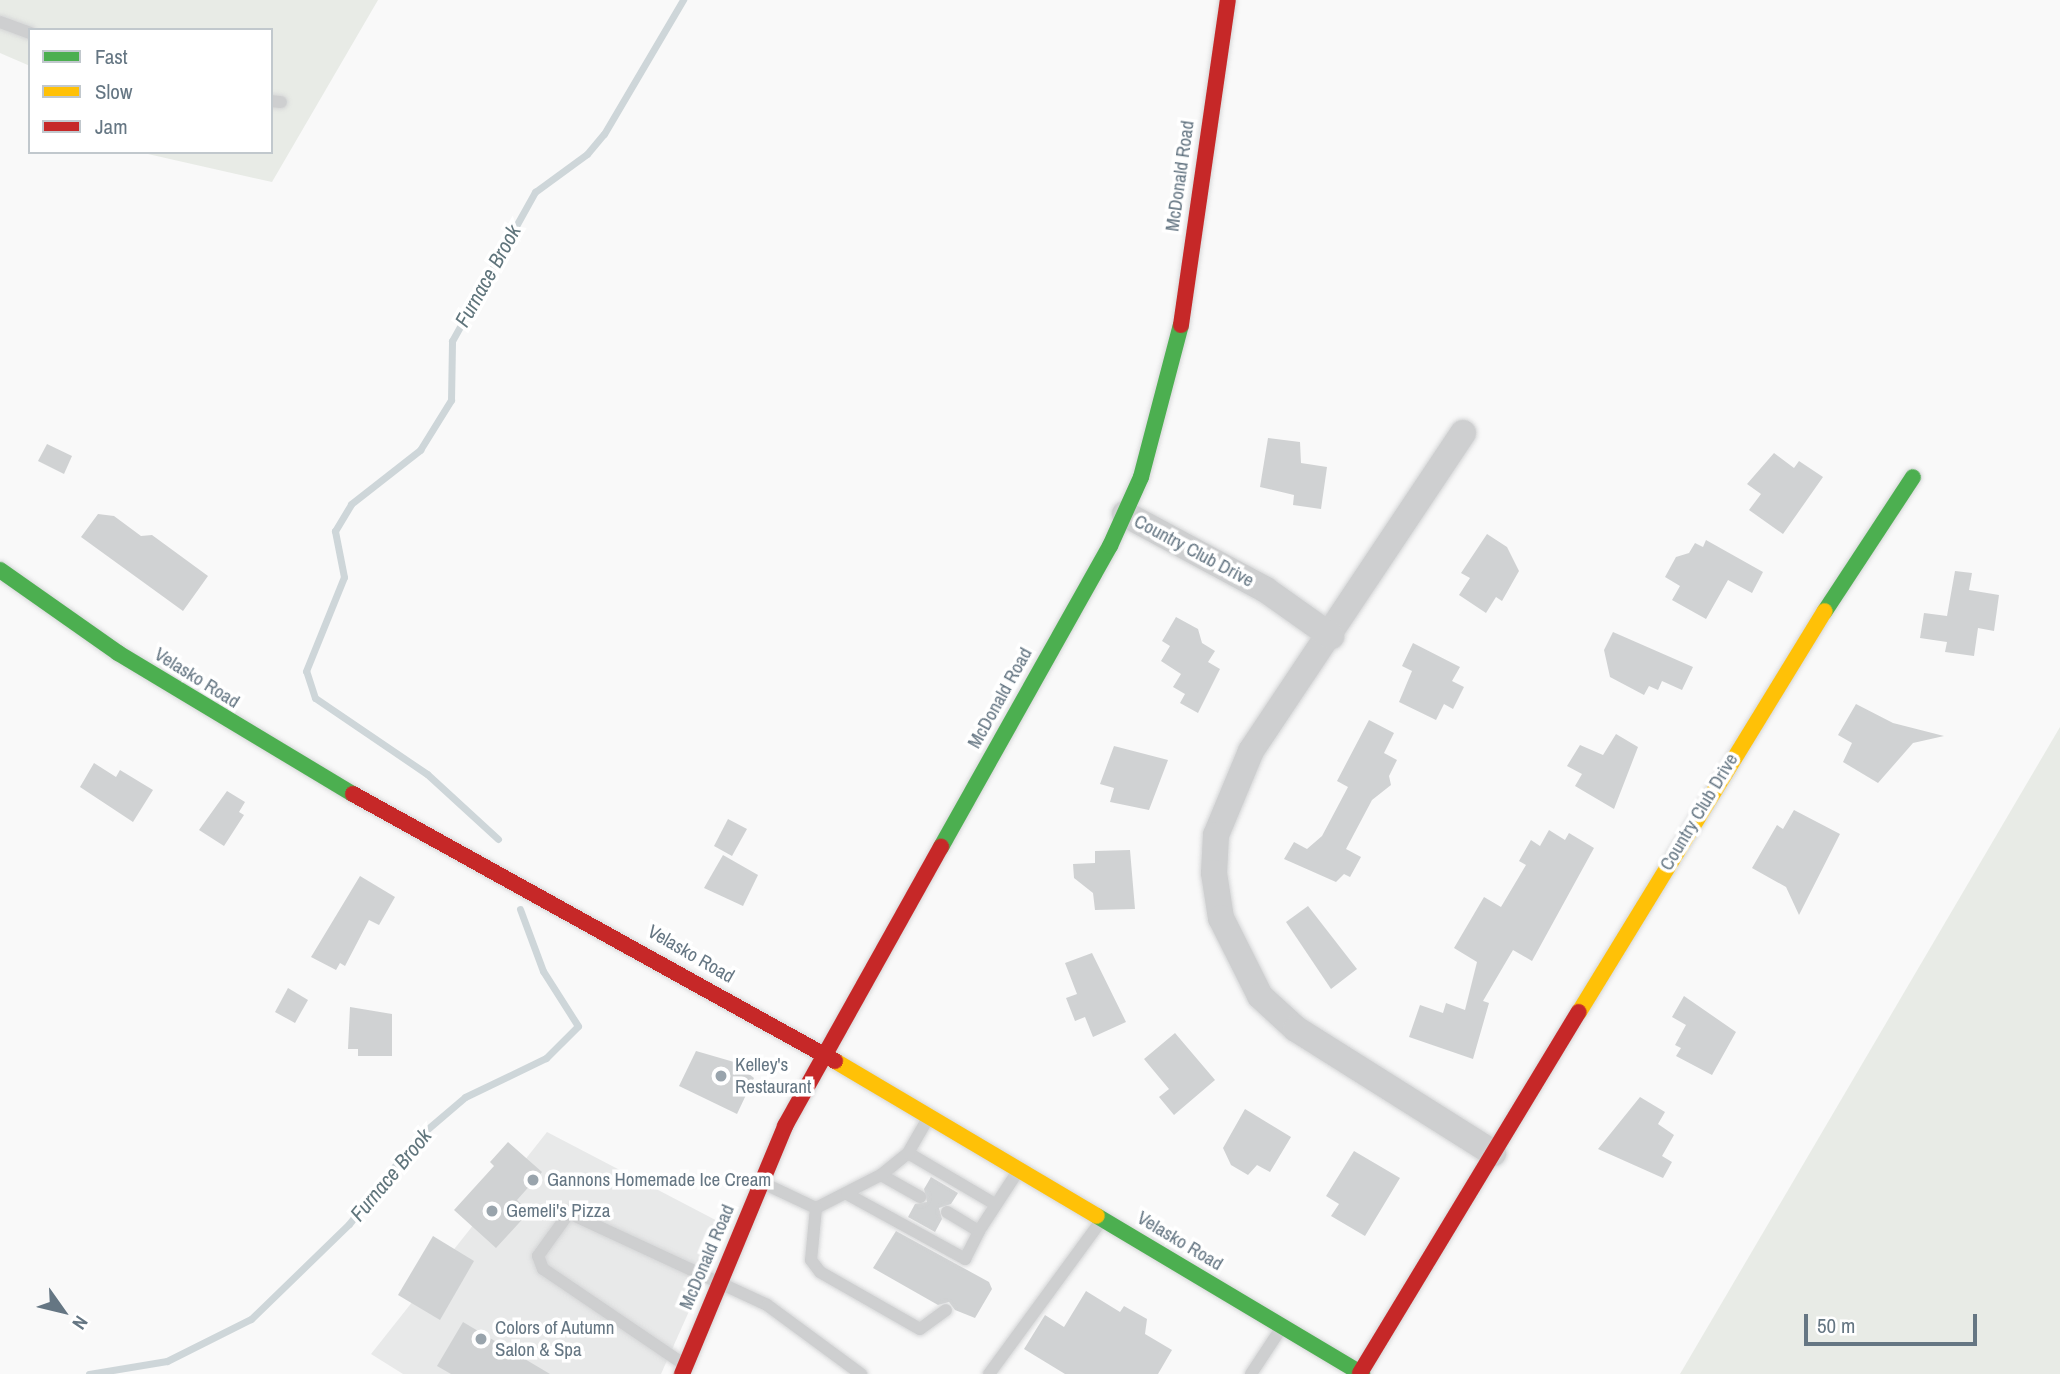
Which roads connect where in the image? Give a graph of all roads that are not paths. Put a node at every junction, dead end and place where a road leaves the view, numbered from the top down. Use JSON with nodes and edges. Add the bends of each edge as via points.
{"nodes":[{"id":1,"x":1228,"y":0,"type":"edge"},
{"id":2,"x":0,"y":22,"type":"edge"},
{"id":3,"x":28,"y":32,"type":"edge"},
{"id":4,"x":1463,"y":433,"type":"dead end"},
{"id":5,"x":1913,"y":477,"type":"dead end"},
{"id":6,"x":1125,"y":514,"type":"junction"},
{"id":7,"x":0,"y":570,"type":"edge"},
{"id":8,"x":1331,"y":636,"type":"junction"},
{"id":9,"x":824,"y":1054,"type":"junction"},
{"id":10,"x":929,"y":1116,"type":"junction"},
{"id":11,"x":908,"y":1153,"type":"junction"},
{"id":12,"x":1493,"y":1153,"type":"junction"},
{"id":13,"x":1019,"y":1170,"type":"junction"},
{"id":14,"x":881,"y":1175,"type":"junction"},
{"id":15,"x":761,"y":1183,"type":"junction"},
{"id":16,"x":847,"y":1194,"type":"junction"},
{"id":17,"x":920,"y":1197,"type":"dead end"},
{"id":18,"x":995,"y":1204,"type":"junction"},
{"id":19,"x":816,"y":1208,"type":"junction"},
{"id":20,"x":947,"y":1212,"type":"dead end"},
{"id":21,"x":1102,"y":1220,"type":"junction"},
{"id":22,"x":979,"y":1231,"type":"junction"},
{"id":23,"x":719,"y":1283,"type":"junction"},
{"id":24,"x":946,"y":1310,"type":"dead end"},
{"id":25,"x":1282,"y":1326,"type":"junction"},
{"id":26,"x":683,"y":1370,"type":"edge"},
{"id":27,"x":1361,"y":1373,"type":"edge"},
{"id":28,"x":861,"y":1374,"type":"edge"},
{"id":29,"x":989,"y":1374,"type":"edge"},
{"id":30,"x":1251,"y":1374,"type":"edge"}],
"edges":[{"from":1,"to":6,"type":"street","name":"McDonald Road","via":[[1176,358],[1162,417]]},
{"from":2,"to":3,"type":"lane"},
{"from":4,"to":8,"type":"street"},
{"from":5,"to":12,"type":"street","name":"Country Club Drive","via":[[1782,677]]},
{"from":6,"to":8,"type":"street","name":"Country Club Drive","via":[[1266,590]]},
{"from":6,"to":9,"type":"street","name":"McDonald Road"},
{"from":7,"to":9,"type":"street","name":"Velasko Road","via":[[118,653],[286,758]]},
{"from":8,"to":12,"type":"street","via":[[1251,751],[1229,792],[1216,835],[1214,873],[1221,918],[1261,996],[1296,1029]]},
{"from":9,"to":10,"type":"street","name":"Velasko Road"},
{"from":9,"to":15,"type":"street","name":"McDonald Road"},
{"from":10,"to":11,"type":"lane"},
{"from":10,"to":13,"type":"street","name":"Velasko Road"},
{"from":11,"to":14,"type":"lane"},
{"from":11,"to":18,"type":"lane"},
{"from":12,"to":27,"type":"street","name":"Country Club Drive"},
{"from":13,"to":18,"type":"lane"},
{"from":13,"to":21,"type":"street","name":"Velasko Road"},
{"from":14,"to":16,"type":"lane"},
{"from":14,"to":17,"type":"lane"},
{"from":15,"to":19,"type":"lane"},
{"from":15,"to":23,"type":"street","name":"McDonald Road"},
{"from":16,"to":19,"type":"lane"},
{"from":16,"to":22,"type":"lane","via":[[967,1265]]},
{"from":18,"to":22,"type":"lane"},
{"from":19,"to":24,"type":"lane","via":[[811,1260],[820,1272],[920,1329]]},
{"from":20,"to":22,"type":"lane"},
{"from":21,"to":25,"type":"street","name":"Velasko Road"},
{"from":21,"to":29,"type":"lane"},
{"from":23,"to":26,"type":"street","name":"McDonald Road"},
{"from":23,"to":26,"type":"lane","via":[[578,1214],[563,1219],[537,1256],[543,1269]]},
{"from":23,"to":28,"type":"lane","via":[[767,1305]]},
{"from":25,"to":27,"type":"street","name":"Velasko Road"},
{"from":25,"to":30,"type":"lane"}]}
